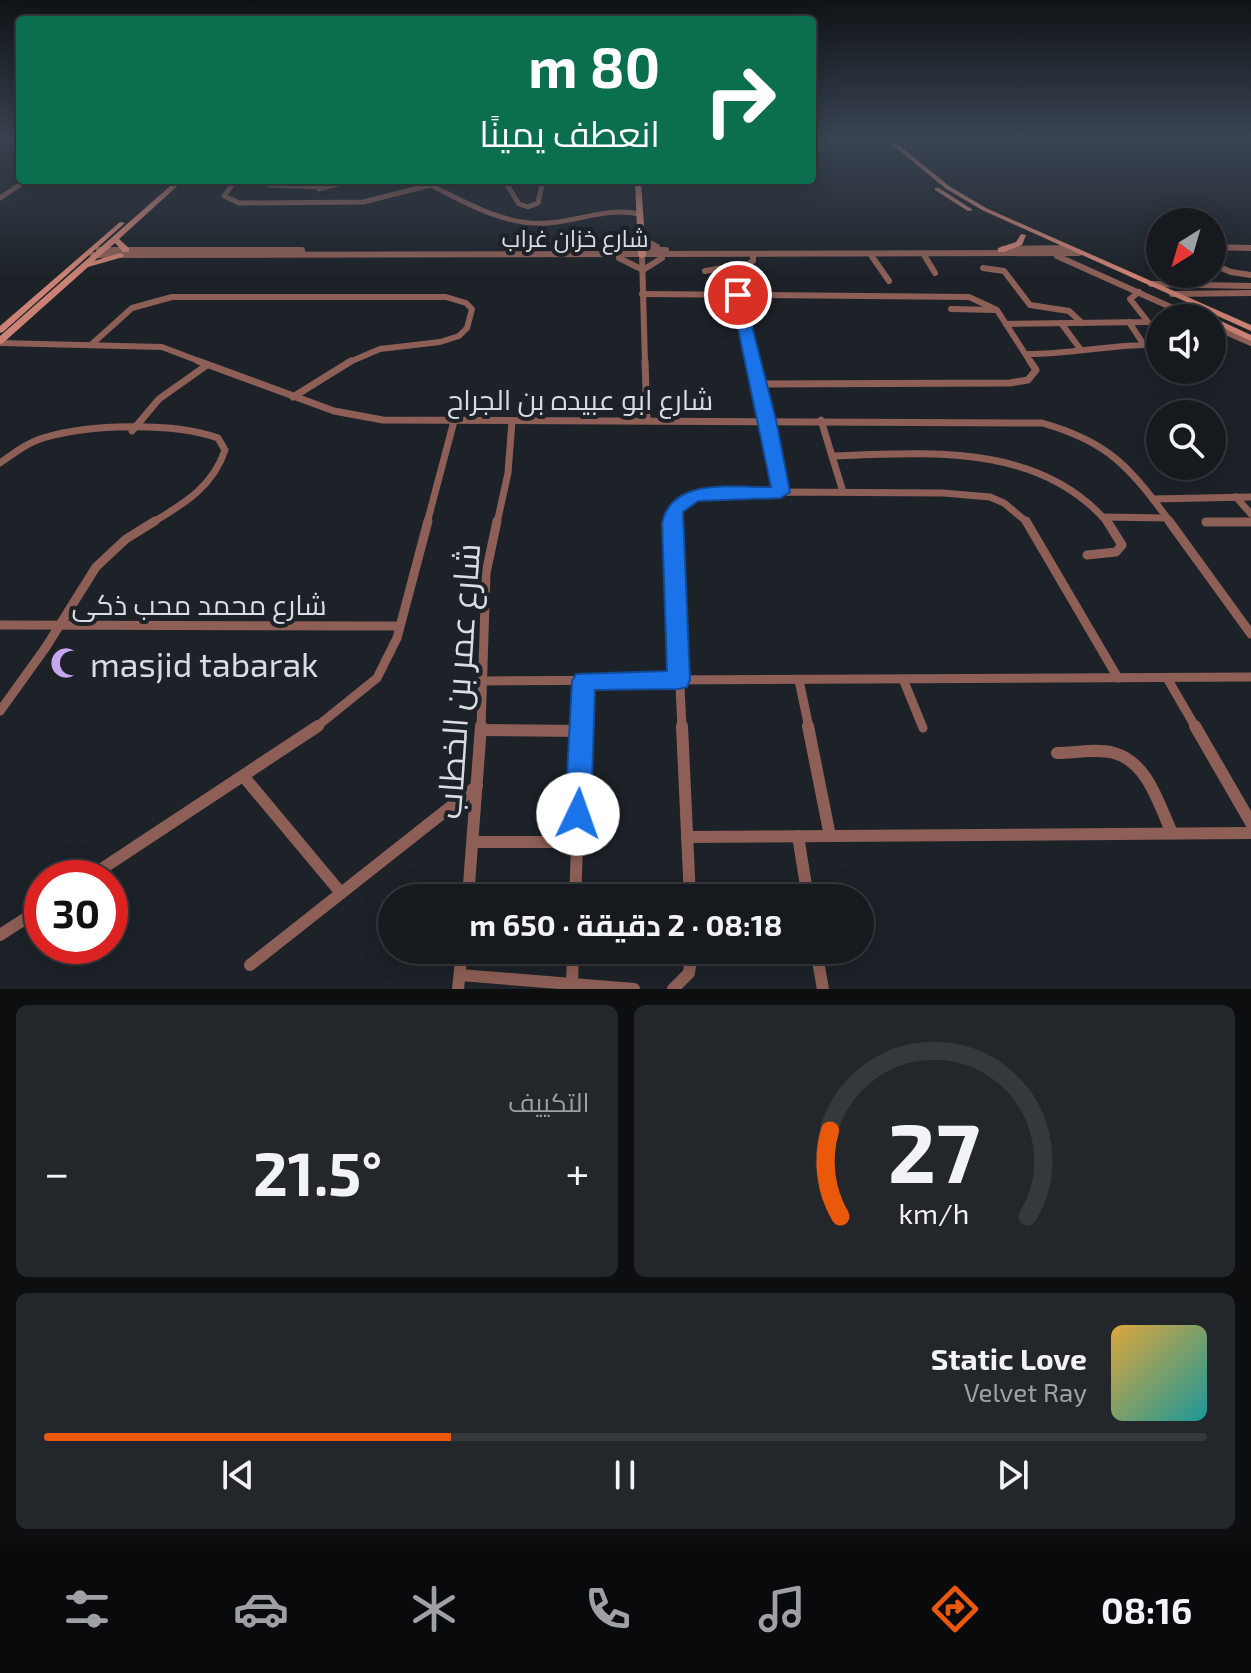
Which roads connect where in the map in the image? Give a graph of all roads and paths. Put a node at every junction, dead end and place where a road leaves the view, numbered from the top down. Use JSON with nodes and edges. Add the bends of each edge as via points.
{"nodes":[{"id":1,"x":932,"y":183,"type":"edge"},
{"id":2,"x":945,"y":183,"type":"edge"},
{"id":3,"x":21,"y":184,"type":"edge"},
{"id":4,"x":166,"y":184,"type":"edge"},
{"id":5,"x":177,"y":184,"type":"edge"},
{"id":6,"x":233,"y":184,"type":"edge"},
{"id":7,"x":271,"y":184,"type":"edge"},
{"id":8,"x":314,"y":184,"type":"edge"},
{"id":9,"x":336,"y":184,"type":"edge"},
{"id":10,"x":506,"y":184,"type":"edge"},
{"id":11,"x":542,"y":184,"type":"edge"},
{"id":12,"x":638,"y":184,"type":"edge"},
{"id":13,"x":431,"y":185,"type":"joint"},
{"id":14,"x":320,"y":188,"type":"junction"},
{"id":15,"x":0,"y":198,"type":"edge"},
{"id":16,"x":307,"y":203,"type":"junction"},
{"id":17,"x":639,"y":214,"type":"junction"},
{"id":18,"x":1023,"y":235,"type":"junction"},
{"id":19,"x":640,"y":238,"type":"junction"},
{"id":20,"x":115,"y":239,"type":"junction"},
{"id":21,"x":1226,"y":247,"type":"edge"},
{"id":22,"x":1251,"y":248,"type":"edge"},
{"id":23,"x":665,"y":250,"type":"junction"},
{"id":24,"x":1001,"y":250,"type":"junction"},
{"id":25,"x":1066,"y":251,"type":"junction"},
{"id":26,"x":613,"y":252,"type":"junction"},
{"id":27,"x":1053,"y":252,"type":"junction"},
{"id":28,"x":94,"y":253,"type":"junction"},
{"id":29,"x":123,"y":253,"type":"junction"},
{"id":30,"x":642,"y":253,"type":"junction"},
{"id":31,"x":672,"y":255,"type":"junction"},
{"id":32,"x":753,"y":255,"type":"junction"},
{"id":33,"x":871,"y":255,"type":"junction"},
{"id":34,"x":924,"y":255,"type":"junction"},
{"id":35,"x":983,"y":268,"type":"dead end"},
{"id":36,"x":82,"y":269,"type":"junction"},
{"id":37,"x":643,"y":270,"type":"junction"},
{"id":38,"x":1226,"y":270,"type":"edge"},
{"id":39,"x":705,"y":271,"type":"dead end"},
{"id":40,"x":935,"y":273,"type":"dead end"},
{"id":41,"x":1251,"y":275,"type":"edge"},
{"id":42,"x":889,"y":281,"type":"dead end"},
{"id":43,"x":1146,"y":282,"type":"edge"},
{"id":44,"x":1226,"y":286,"type":"edge"},
{"id":45,"x":1251,"y":286,"type":"edge"},
{"id":46,"x":1159,"y":288,"type":"edge"},
{"id":47,"x":1139,"y":292,"type":"junction"},
{"id":48,"x":1251,"y":293,"type":"edge"},
{"id":49,"x":642,"y":294,"type":"junction"},
{"id":50,"x":1172,"y":294,"type":"junction"},
{"id":51,"x":738,"y":295,"type":"junction"},
{"id":52,"x":1165,"y":304,"type":"edge"},
{"id":53,"x":1176,"y":304,"type":"edge"},
{"id":54,"x":951,"y":309,"type":"dead end"},
{"id":55,"x":997,"y":310,"type":"junction"},
{"id":56,"x":1129,"y":322,"type":"junction"},
{"id":57,"x":1061,"y":323,"type":"junction"},
{"id":58,"x":1082,"y":323,"type":"junction"},
{"id":59,"x":1006,"y":324,"type":"junction"},
{"id":60,"x":1226,"y":328,"type":"edge"},
{"id":61,"x":1251,"y":328,"type":"edge"},
{"id":62,"x":0,"y":330,"type":"edge"},
{"id":63,"x":1251,"y":340,"type":"edge"},
{"id":64,"x":0,"y":342,"type":"edge"},
{"id":65,"x":92,"y":344,"type":"junction"},
{"id":66,"x":1081,"y":350,"type":"junction"},
{"id":67,"x":1028,"y":354,"type":"junction"},
{"id":68,"x":207,"y":365,"type":"junction"},
{"id":69,"x":760,"y":384,"type":"junction"},
{"id":70,"x":293,"y":397,"type":"junction"},
{"id":71,"x":647,"y":420,"type":"junction"},
{"id":72,"x":768,"y":420,"type":"junction"},
{"id":73,"x":821,"y":420,"type":"junction"},
{"id":74,"x":454,"y":421,"type":"junction"},
{"id":75,"x":512,"y":421,"type":"junction"},
{"id":76,"x":132,"y":431,"type":"junction"},
{"id":77,"x":832,"y":456,"type":"junction"},
{"id":78,"x":0,"y":463,"type":"edge"},
{"id":79,"x":781,"y":492,"type":"junction"},
{"id":80,"x":843,"y":492,"type":"junction"},
{"id":81,"x":1236,"y":497,"type":"junction"},
{"id":82,"x":1251,"y":497,"type":"edge"},
{"id":83,"x":1153,"y":499,"type":"junction"},
{"id":84,"x":1251,"y":514,"type":"edge"},
{"id":85,"x":1103,"y":517,"type":"junction"},
{"id":86,"x":1167,"y":518,"type":"junction"},
{"id":87,"x":1206,"y":522,"type":"dead end"},
{"id":88,"x":1251,"y":522,"type":"edge"},
{"id":89,"x":1087,"y":555,"type":"dead end"},
{"id":90,"x":0,"y":625,"type":"edge"},
{"id":91,"x":60,"y":625,"type":"junction"},
{"id":92,"x":399,"y":626,"type":"junction"},
{"id":93,"x":1251,"y":634,"type":"edge"},
{"id":94,"x":1251,"y":677,"type":"edge"},
{"id":95,"x":1118,"y":678,"type":"junction"},
{"id":96,"x":1167,"y":678,"type":"junction"},
{"id":97,"x":903,"y":679,"type":"junction"},
{"id":98,"x":679,"y":680,"type":"junction"},
{"id":99,"x":799,"y":680,"type":"junction"},
{"id":100,"x":484,"y":681,"type":"junction"},
{"id":101,"x":584,"y":681,"type":"junction"},
{"id":102,"x":0,"y":711,"type":"edge"},
{"id":103,"x":923,"y":728,"type":"dead end"},
{"id":104,"x":481,"y":730,"type":"junction"},
{"id":105,"x":582,"y":731,"type":"junction"},
{"id":106,"x":1057,"y":753,"type":"dead end"},
{"id":107,"x":244,"y":777,"type":"junction"},
{"id":108,"x":477,"y":786,"type":"junction"},
{"id":109,"x":1251,"y":823,"type":"edge"},
{"id":110,"x":1172,"y":833,"type":"junction"},
{"id":111,"x":1251,"y":833,"type":"edge"},
{"id":112,"x":798,"y":836,"type":"junction"},
{"id":113,"x":830,"y":836,"type":"junction"},
{"id":114,"x":687,"y":837,"type":"junction"},
{"id":115,"x":474,"y":842,"type":"junction"},
{"id":116,"x":577,"y":842,"type":"junction"},
{"id":117,"x":116,"y":860,"type":"edge"},
{"id":118,"x":470,"y":884,"type":"edge"},
{"id":119,"x":576,"y":884,"type":"edge"},
{"id":120,"x":689,"y":884,"type":"edge"},
{"id":121,"x":806,"y":884,"type":"edge"},
{"id":122,"x":341,"y":893,"type":"junction"},
{"id":123,"x":24,"y":920,"type":"edge"},
{"id":124,"x":0,"y":935,"type":"edge"},
{"id":125,"x":573,"y":964,"type":"edge"},
{"id":126,"x":693,"y":964,"type":"edge"},
{"id":127,"x":819,"y":964,"type":"edge"},
{"id":128,"x":250,"y":965,"type":"dead end"},
{"id":129,"x":459,"y":982,"type":"edge"},
{"id":130,"x":572,"y":985,"type":"junction"},
{"id":131,"x":634,"y":989,"type":"edge"},
{"id":132,"x":673,"y":989,"type":"edge"},
{"id":133,"x":823,"y":989,"type":"edge"}],
"edges":[{"from":1,"to":18,"type":"main road","via":[[951,199]]},
{"from":2,"to":25,"type":"main road"},
{"from":3,"to":15,"type":"street"},
{"from":4,"to":28,"type":"main road"},
{"from":5,"to":20,"type":"main road"},
{"from":6,"to":16,"type":"street","via":[[224,196],[233,202]]},
{"from":7,"to":14,"type":"street"},
{"from":8,"to":14,"type":"street"},
{"from":9,"to":14,"type":"street"},
{"from":10,"to":11,"type":"street","via":[[519,204],[528,207],[538,203]]},
{"from":12,"to":17,"type":"main road"},
{"from":13,"to":16,"type":"street","via":[[373,201]]},
{"from":13,"to":17,"type":"street","via":[[524,224],[559,224],[617,210]]},
{"from":14,"to":16,"type":"street"},
{"from":17,"to":19,"type":"main road"},
{"from":18,"to":24,"type":"main road","via":[[1019,243]]},
{"from":18,"to":27,"type":"main road"},
{"from":19,"to":23,"type":"street"},
{"from":19,"to":26,"type":"street"},
{"from":19,"to":30,"type":"main road"},
{"from":20,"to":28,"type":"main road"},
{"from":20,"to":29,"type":"main road"},
{"from":21,"to":22,"type":"street"},
{"from":23,"to":24,"type":"street","name":"شارع خزان غراب"},
{"from":23,"to":30,"type":"street","name":"شارع خزان غراب"},
{"from":24,"to":27,"type":"street","name":"شارع خزان غراب"},
{"from":25,"to":27,"type":"main road"},
{"from":25,"to":43,"type":"main road"},
{"from":25,"to":53,"type":"main road"},
{"from":26,"to":29,"type":"street","name":"شارع خزان غراب"},
{"from":26,"to":30,"type":"street","name":"شارع خزان غراب"},
{"from":26,"to":37,"type":"street"},
{"from":27,"to":34,"type":"street","name":"شارع خزان غراب"},
{"from":27,"to":47,"type":"street"},
{"from":28,"to":29,"type":"street","name":"شارع خزان غراب"},
{"from":28,"to":36,"type":"main road"},
{"from":28,"to":62,"type":"main road"},
{"from":29,"to":36,"type":"main road"},
{"from":30,"to":31,"type":"street","name":"شارع خزان غراب"},
{"from":30,"to":37,"type":"street"},
{"from":31,"to":32,"type":"street","name":"شارع خزان غراب"},
{"from":31,"to":37,"type":"street"},
{"from":32,"to":33,"type":"street","name":"شارع خزان غراب"},
{"from":32,"to":39,"type":"street","via":[[748,264]]},
{"from":33,"to":34,"type":"street","name":"شارع خزان غراب"},
{"from":33,"to":42,"type":"street"},
{"from":34,"to":40,"type":"street"},
{"from":35,"to":58,"type":"street","via":[[1004,271],[1030,305],[1069,311]]},
{"from":36,"to":64,"type":"main road"},
{"from":37,"to":49,"type":"street"},
{"from":38,"to":41,"type":"street"},
{"from":44,"to":45,"type":"street"},
{"from":46,"to":50,"type":"main road"},
{"from":47,"to":52,"type":"street"},
{"from":47,"to":56,"type":"street","via":[[1130,299],[1149,321]]},
{"from":48,"to":50,"type":"street"},
{"from":49,"to":51,"type":"street"},
{"from":49,"to":71,"type":"street"},
{"from":50,"to":61,"type":"main road"},
{"from":51,"to":55,"type":"street","via":[[955,295]]},
{"from":51,"to":69,"type":"street"},
{"from":54,"to":55,"type":"street"},
{"from":55,"to":59,"type":"street"},
{"from":56,"to":58,"type":"street"},
{"from":56,"to":66,"type":"street","via":[[1144,345]]},
{"from":57,"to":58,"type":"street"},
{"from":57,"to":59,"type":"street"},
{"from":57,"to":66,"type":"street"},
{"from":59,"to":67,"type":"street"},
{"from":60,"to":63,"type":"main road"},
{"from":64,"to":65,"type":"street","name":"شارع ابو عبيده بن الجراح"},
{"from":65,"to":68,"type":"street","name":"شارع ابو عبيده بن الجراح","via":[[162,347]]},
{"from":65,"to":70,"type":"street","via":[[132,308],[172,297],[446,297],[472,309],[462,334],[364,353]]},
{"from":66,"to":67,"type":"street"},
{"from":67,"to":69,"type":"street","via":[[1034,375],[1010,383]]},
{"from":68,"to":70,"type":"street","name":"شارع ابو عبيده بن الجراح"},
{"from":68,"to":76,"type":"street","via":[[159,399]]},
{"from":69,"to":72,"type":"street"},
{"from":70,"to":74,"type":"street","name":"شارع ابو عبيده بن الجراح","via":[[357,417]]},
{"from":71,"to":72,"type":"street","name":"شارع ابو عبيده بن الجراح"},
{"from":71,"to":75,"type":"street","name":"شارع ابو عبيده بن الجراح"},
{"from":72,"to":73,"type":"street","name":"شارع ابو عبيده بن الجراح"},
{"from":72,"to":79,"type":"street"},
{"from":73,"to":77,"type":"street"},
{"from":73,"to":83,"type":"street","name":"شارع ابو عبيده بن الجراح","via":[[1042,423],[1107,448]]},
{"from":74,"to":75,"type":"street","name":"شارع ابو عبيده بن الجراح"},
{"from":74,"to":92,"type":"street"},
{"from":75,"to":100,"type":"street","name":"شارع عمر بن الخطاب","via":[[508,473],[486,573]]},
{"from":76,"to":78,"type":"street","via":[[58,434],[18,448]]},
{"from":76,"to":91,"type":"street","via":[[209,433],[223,443],[224,458],[193,497],[131,535],[97,565]]},
{"from":77,"to":80,"type":"street"},
{"from":77,"to":85,"type":"street","via":[[997,458],[1042,473]]},
{"from":79,"to":80,"type":"street"},
{"from":79,"to":98,"type":"street","via":[[697,495],[674,511]]},
{"from":80,"to":95,"type":"street","via":[[975,494],[1004,503],[1027,522]]},
{"from":81,"to":82,"type":"street"},
{"from":81,"to":83,"type":"street"},
{"from":81,"to":84,"type":"street"},
{"from":83,"to":86,"type":"street","name":"شارع ابو عبيده بن الجراح"},
{"from":85,"to":86,"type":"street"},
{"from":85,"to":89,"type":"street","via":[[1121,548]]},
{"from":86,"to":93,"type":"street","name":"شارع ابو عبيده بن الجراح"},
{"from":87,"to":88,"type":"street"},
{"from":90,"to":91,"type":"street","name":"شارع محمد محب ذكى"},
{"from":91,"to":92,"type":"street","name":"شارع محمد محب ذكى"},
{"from":91,"to":102,"type":"street"},
{"from":92,"to":107,"type":"street","via":[[386,665],[365,690]]},
{"from":94,"to":96,"type":"street"},
{"from":95,"to":96,"type":"street"},
{"from":95,"to":97,"type":"street"},
{"from":96,"to":109,"type":"street"},
{"from":97,"to":99,"type":"street"},
{"from":97,"to":103,"type":"street"},
{"from":98,"to":99,"type":"street"},
{"from":98,"to":101,"type":"street"},
{"from":98,"to":114,"type":"street"},
{"from":99,"to":113,"type":"street"},
{"from":100,"to":101,"type":"street"},
{"from":100,"to":104,"type":"street","name":"شارع عمر بن الخطاب"},
{"from":101,"to":105,"type":"street"},
{"from":104,"to":105,"type":"street"},
{"from":104,"to":108,"type":"street","name":"شارع عمر بن الخطاب"},
{"from":105,"to":116,"type":"street"},
{"from":106,"to":110,"type":"street","via":[[1110,752],[1129,760]]},
{"from":107,"to":117,"type":"street"},
{"from":107,"to":122,"type":"street"},
{"from":108,"to":115,"type":"street","name":"شارع عمر بن الخطاب"},
{"from":108,"to":122,"type":"street"},
{"from":110,"to":111,"type":"street"},
{"from":110,"to":113,"type":"street"},
{"from":112,"to":113,"type":"street"},
{"from":112,"to":114,"type":"street"},
{"from":112,"to":121,"type":"street"},
{"from":114,"to":120,"type":"street"},
{"from":115,"to":116,"type":"street"},
{"from":115,"to":118,"type":"street","name":"شارع عمر بن الخطاب"},
{"from":116,"to":119,"type":"street"},
{"from":122,"to":128,"type":"street"},
{"from":123,"to":124,"type":"street"},
{"from":125,"to":130,"type":"street"},
{"from":126,"to":132,"type":"street","via":[[688,978]]},
{"from":127,"to":133,"type":"street"},
{"from":129,"to":130,"type":"street"},
{"from":130,"to":131,"type":"street"}]}
